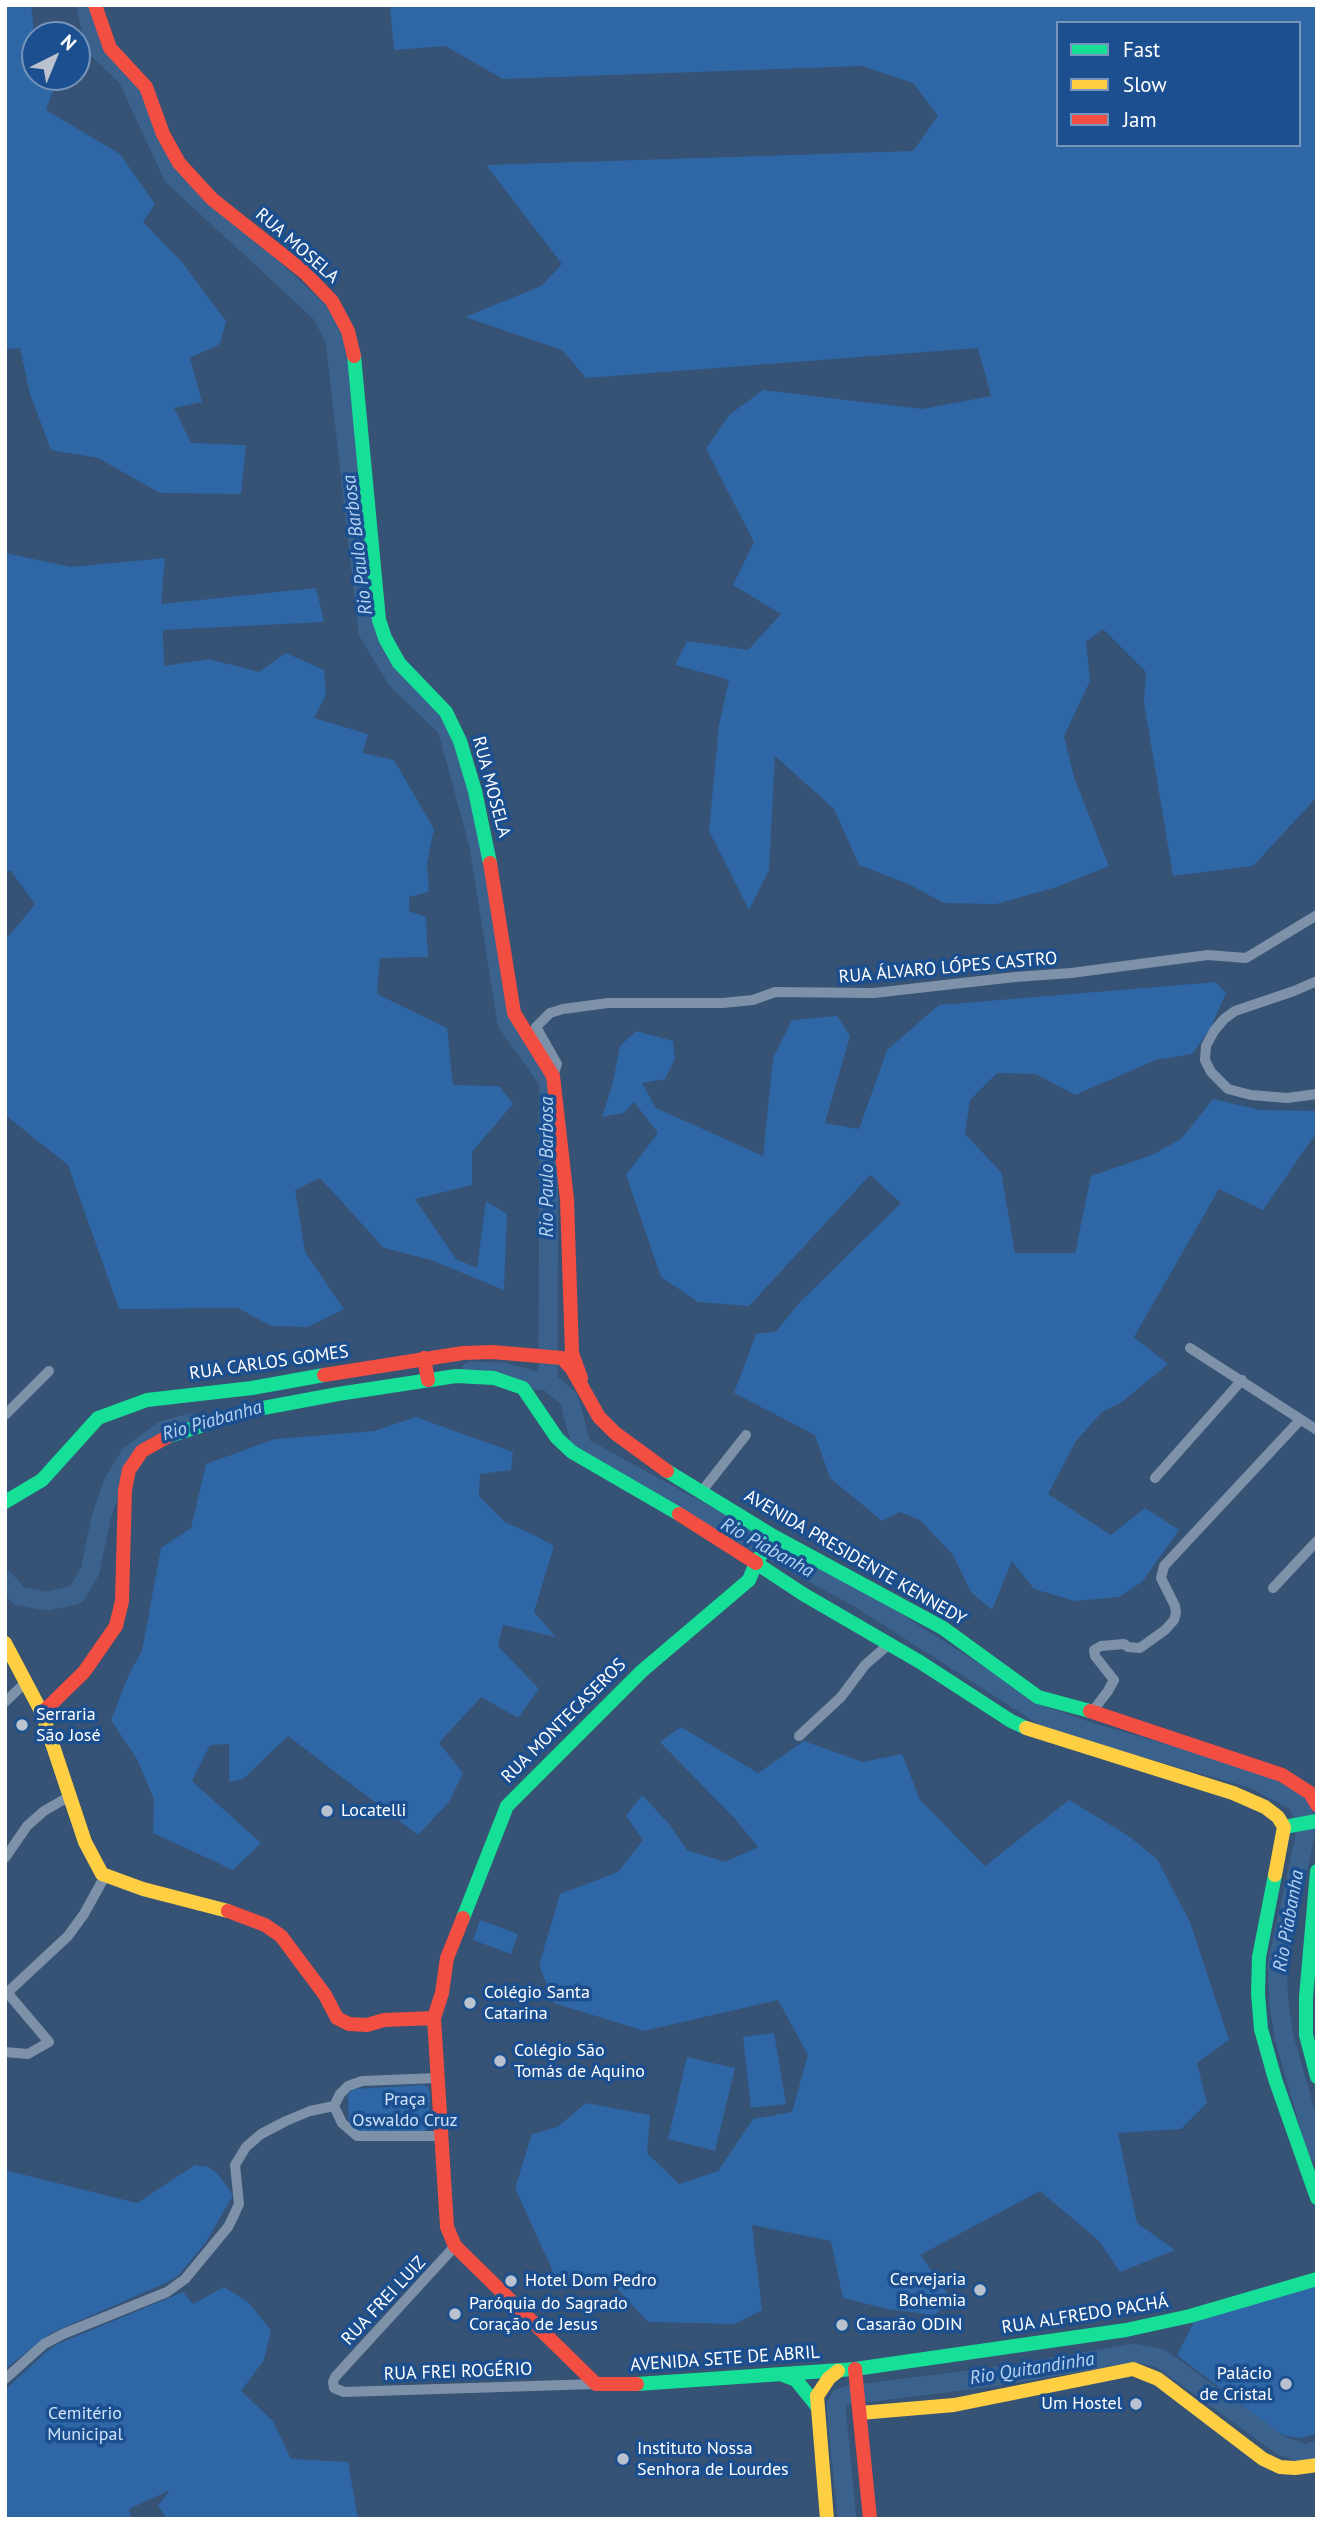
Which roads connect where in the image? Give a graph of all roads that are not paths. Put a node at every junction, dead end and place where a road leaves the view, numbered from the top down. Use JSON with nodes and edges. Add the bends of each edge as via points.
{"nodes":[{"id":1,"x":95,"y":5,"type":"edge"},
{"id":2,"x":1317,"y":915,"type":"edge"},
{"id":3,"x":1317,"y":981,"type":"edge"},
{"id":4,"x":553,"y":1076,"type":"junction"},
{"id":5,"x":1317,"y":1094,"type":"edge"},
{"id":6,"x":1190,"y":1348,"type":"dead end"},
{"id":7,"x":567,"y":1356,"type":"junction"},
{"id":8,"x":424,"y":1358,"type":"junction"},
{"id":9,"x":49,"y":1371,"type":"dead end"},
{"id":10,"x":428,"y":1380,"type":"junction"},
{"id":11,"x":1242,"y":1380,"type":"junction"},
{"id":12,"x":5,"y":1415,"type":"edge"},
{"id":13,"x":1300,"y":1420,"type":"junction"},
{"id":14,"x":1317,"y":1430,"type":"edge"},
{"id":15,"x":746,"y":1435,"type":"dead end"},
{"id":16,"x":1155,"y":1478,"type":"dead end"},
{"id":17,"x":702,"y":1491,"type":"junction"},
{"id":18,"x":5,"y":1502,"type":"edge"},
{"id":19,"x":773,"y":1536,"type":"junction"},
{"id":20,"x":1317,"y":1541,"type":"edge"},
{"id":21,"x":756,"y":1563,"type":"junction"},
{"id":22,"x":1273,"y":1588,"type":"dead end"},
{"id":23,"x":5,"y":1643,"type":"edge"},
{"id":24,"x":888,"y":1644,"type":"junction"},
{"id":25,"x":27,"y":1681,"type":"junction"},
{"id":26,"x":5,"y":1702,"type":"edge"},
{"id":27,"x":42,"y":1713,"type":"junction"},
{"id":28,"x":1092,"y":1713,"type":"junction"},
{"id":29,"x":799,"y":1736,"type":"dead end"},
{"id":30,"x":70,"y":1796,"type":"junction"},
{"id":31,"x":1317,"y":1805,"type":"edge"},
{"id":32,"x":1317,"y":1821,"type":"edge"},
{"id":33,"x":1284,"y":1827,"type":"junction"},
{"id":34,"x":5,"y":1858,"type":"edge"},
{"id":35,"x":1317,"y":1871,"type":"edge"},
{"id":36,"x":105,"y":1876,"type":"junction"},
{"id":37,"x":7,"y":1991,"type":"edge"},
{"id":38,"x":434,"y":2018,"type":"junction"},
{"id":39,"x":5,"y":2052,"type":"edge"},
{"id":40,"x":1317,"y":2077,"type":"edge"},
{"id":41,"x":438,"y":2078,"type":"junction"},
{"id":42,"x":334,"y":2106,"type":"junction"},
{"id":43,"x":442,"y":2136,"type":"junction"},
{"id":44,"x":1317,"y":2198,"type":"edge"},
{"id":45,"x":454,"y":2246,"type":"junction"},
{"id":46,"x":1317,"y":2278,"type":"edge"},
{"id":47,"x":838,"y":2371,"type":"junction"},
{"id":48,"x":783,"y":2375,"type":"junction"},
{"id":49,"x":856,"y":2375,"type":"junction"},
{"id":50,"x":335,"y":2377,"type":"joint"},
{"id":51,"x":5,"y":2379,"type":"edge"},
{"id":52,"x":596,"y":2384,"type":"junction"},
{"id":53,"x":817,"y":2406,"type":"junction"},
{"id":54,"x":860,"y":2412,"type":"junction"},
{"id":55,"x":1317,"y":2465,"type":"edge"},
{"id":56,"x":827,"y":2519,"type":"edge"},
{"id":57,"x":870,"y":2519,"type":"edge"}],
"edges":[{"from":1,"to":4,"type":"main road","name":"RUA MOSELA","via":[[110,48],[146,87],[179,163],[212,199],[304,272],[332,301],[348,331],[354,354],[379,620],[399,663],[446,712],[460,741],[487,847],[514,1013]]},
{"from":2,"to":4,"type":"street","name":"RUA ÁLVARO LÓPES CASTRO","via":[[1246,958],[1208,956],[874,993],[775,992],[743,1001],[608,1003],[563,1009],[550,1013],[536,1027],[557,1065]]},
{"from":3,"to":5,"type":"street","via":[[1235,1011],[1214,1031],[1205,1060],[1210,1072],[1228,1089],[1287,1098]]},
{"from":4,"to":7,"type":"main road","name":"RUA MOSELA","via":[[567,1199]]},
{"from":6,"to":11,"type":"street"},
{"from":7,"to":8,"type":"main road","name":"RUA CARLOS GOMES","via":[[492,1352]]},
{"from":7,"to":17,"type":"main road","name":"AVENIDA PRESIDENTE KENNEDY","via":[[599,1417],[679,1479]]},
{"from":8,"to":10,"type":"main road"},
{"from":8,"to":18,"type":"main road","name":"RUA CARLOS GOMES","via":[[135,1403],[98,1418],[42,1480]]},
{"from":9,"to":12,"type":"street"},
{"from":10,"to":21,"type":"main road","via":[[494,1378],[523,1388],[572,1452]]},
{"from":10,"to":27,"type":"main road","via":[[247,1411],[171,1435],[142,1451],[129,1470],[125,1490],[122,1601],[116,1626],[84,1672]]},
{"from":11,"to":13,"type":"street"},
{"from":11,"to":16,"type":"street"},
{"from":13,"to":14,"type":"street"},
{"from":13,"to":28,"type":"street","via":[[1164,1566],[1161,1578],[1175,1606],[1174,1620],[1140,1648],[1124,1644],[1094,1650],[1114,1680]]},
{"from":15,"to":17,"type":"street"},
{"from":17,"to":19,"type":"main road","name":"AVENIDA PRESIDENTE KENNEDY"},
{"from":19,"to":21,"type":"main road","name":"RUA MONTECASEROS"},
{"from":19,"to":28,"type":"main road","name":"AVENIDA PRESIDENTE KENNEDY","via":[[943,1628],[1038,1697]]},
{"from":20,"to":22,"type":"street"},
{"from":21,"to":24,"type":"main road"},
{"from":21,"to":38,"type":"main road","name":"RUA MONTECASEROS","via":[[749,1580],[642,1671],[507,1806],[447,1958]]},
{"from":23,"to":25,"type":"main road"},
{"from":24,"to":29,"type":"street"},
{"from":24,"to":33,"type":"main road","via":[[1034,1732],[1233,1793],[1265,1807]]},
{"from":25,"to":26,"type":"street"},
{"from":25,"to":27,"type":"main road"},
{"from":27,"to":30,"type":"main road"},
{"from":28,"to":31,"type":"main road","name":"AVENIDA PRESIDENTE KENNEDY","via":[[1282,1775],[1310,1793]]},
{"from":30,"to":34,"type":"street","via":[[27,1826]]},
{"from":30,"to":36,"type":"main road","via":[[85,1842]]},
{"from":32,"to":33,"type":"main road"},
{"from":33,"to":44,"type":"main road","via":[[1259,1956],[1261,2029]]},
{"from":35,"to":40,"type":"main road","via":[[1306,2035]]},
{"from":36,"to":37,"type":"street","via":[[68,1936]]},
{"from":36,"to":38,"type":"main road","via":[[265,1925],[299,1958],[337,2018],[349,2024]]},
{"from":37,"to":39,"type":"street","via":[[49,2042],[28,2054]]},
{"from":38,"to":41,"type":"main road","name":"RUA MONTECASEROS"},
{"from":41,"to":42,"type":"street","via":[[362,2081],[348,2086]]},
{"from":41,"to":43,"type":"main road","name":"RUA MONTECASEROS"},
{"from":42,"to":43,"type":"street","via":[[342,2123],[356,2136]]},
{"from":42,"to":51,"type":"street","via":[[286,2121],[246,2147],[235,2165],[239,2204],[234,2215],[185,2279],[167,2292],[63,2333]]},
{"from":43,"to":45,"type":"main road","name":"RUA MONTECASEROS","via":[[447,2227]]},
{"from":45,"to":50,"type":"street","name":"RUA FREI LUIZ"},
{"from":45,"to":52,"type":"main road"},
{"from":46,"to":49,"type":"main road","name":"RUA ALFREDO PACHÁ","via":[[1159,2324]]},
{"from":47,"to":48,"type":"main road","name":"AVENIDA SETE DE ABRIL"},
{"from":47,"to":49,"type":"main road","name":"AVENIDA SETE DE ABRIL"},
{"from":47,"to":53,"type":"main road","via":[[821,2388]]},
{"from":48,"to":52,"type":"main road","name":"AVENIDA SETE DE ABRIL"},
{"from":48,"to":53,"type":"main road","via":[[796,2381]]},
{"from":49,"to":54,"type":"main road"},
{"from":50,"to":52,"type":"street","name":"RUA FREI ROGÉRIO","via":[[334,2388],[344,2392]]},
{"from":53,"to":56,"type":"main road"},
{"from":54,"to":55,"type":"main road","via":[[954,2405],[1133,2369],[1158,2379],[1263,2459],[1280,2467]]},
{"from":54,"to":57,"type":"main road"}]}
